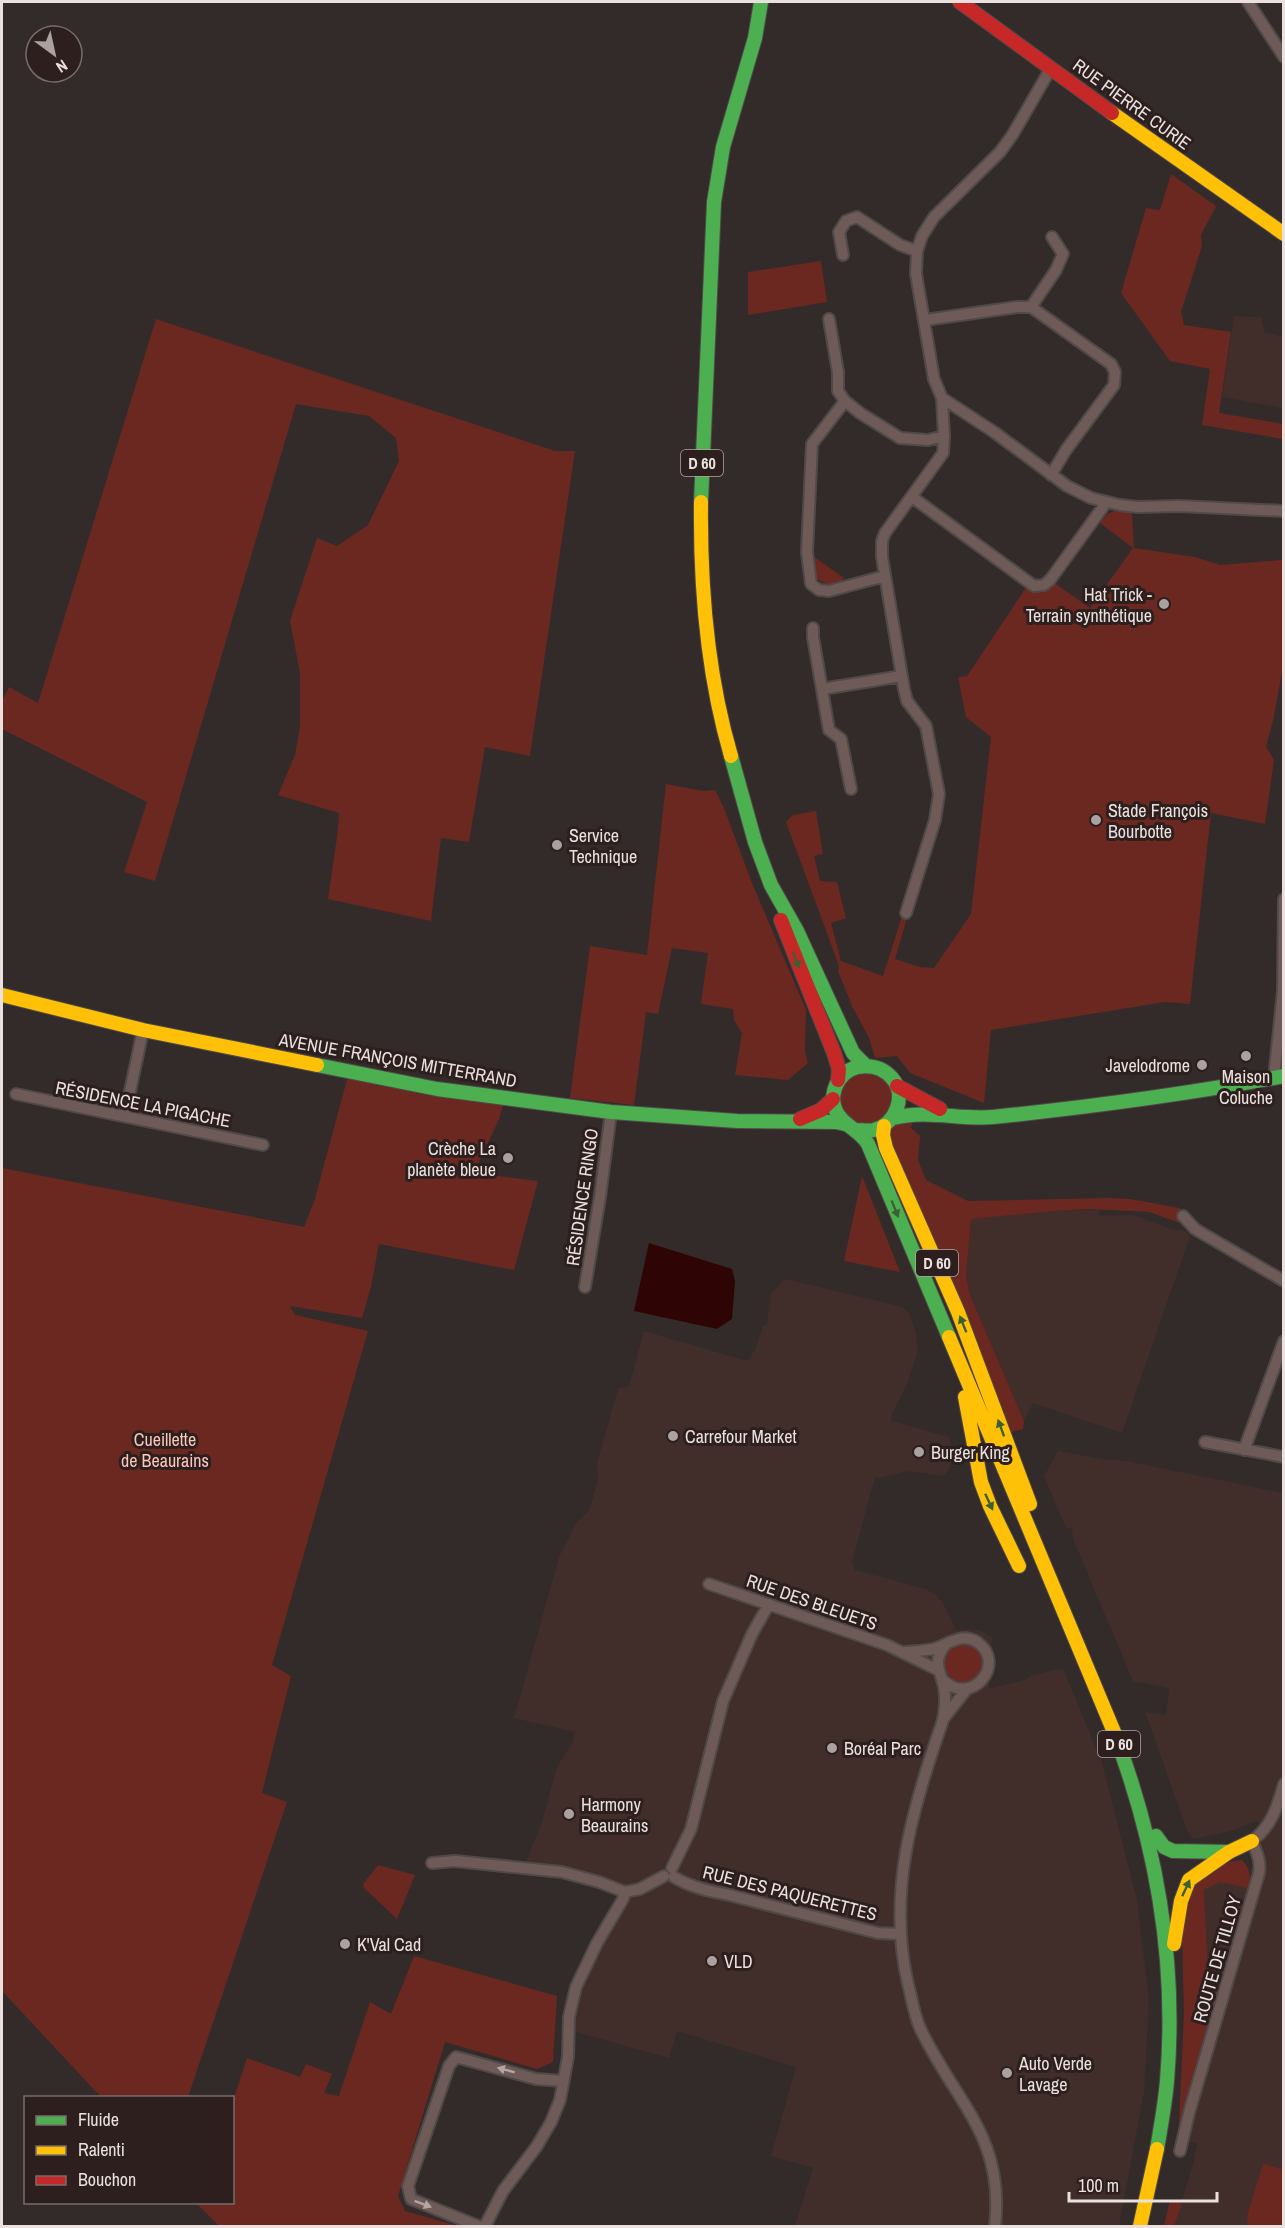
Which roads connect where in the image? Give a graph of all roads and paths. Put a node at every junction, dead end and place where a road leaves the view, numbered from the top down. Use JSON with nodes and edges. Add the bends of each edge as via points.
{"nodes":[{"id":1,"x":761,"y":2,"type":"edge"},
{"id":2,"x":774,"y":2,"type":"edge"},
{"id":3,"x":960,"y":2,"type":"edge"},
{"id":4,"x":1248,"y":2,"type":"edge"},
{"id":5,"x":755,"y":38,"type":"junction"},
{"id":6,"x":1284,"y":57,"type":"edge"},
{"id":7,"x":1051,"y":68,"type":"junction"},
{"id":8,"x":1284,"y":234,"type":"edge"},
{"id":9,"x":1052,"y":237,"type":"dead end"},
{"id":10,"x":917,"y":251,"type":"junction"},
{"id":11,"x":843,"y":255,"type":"dead end"},
{"id":12,"x":1031,"y":307,"type":"junction"},
{"id":13,"x":829,"y":319,"type":"dead end"},
{"id":14,"x":925,"y":320,"type":"junction"},
{"id":15,"x":942,"y":398,"type":"junction"},
{"id":16,"x":845,"y":401,"type":"junction"},
{"id":17,"x":944,"y":436,"type":"junction"},
{"id":18,"x":1051,"y":475,"type":"junction"},
{"id":19,"x":912,"y":497,"type":"junction"},
{"id":20,"x":1103,"y":501,"type":"junction"},
{"id":21,"x":1284,"y":511,"type":"edge"},
{"id":22,"x":885,"y":576,"type":"junction"},
{"id":23,"x":813,"y":628,"type":"dead end"},
{"id":24,"x":902,"y":676,"type":"junction"},
{"id":25,"x":822,"y":689,"type":"junction"},
{"id":26,"x":851,"y":789,"type":"dead end"},
{"id":27,"x":771,"y":885,"type":"junction"},
{"id":28,"x":1284,"y":899,"type":"edge"},
{"id":29,"x":906,"y":913,"type":"dead end"},
{"id":30,"x":2,"y":995,"type":"edge"},
{"id":31,"x":143,"y":1030,"type":"junction"},
{"id":32,"x":865,"y":1065,"type":"junction"},
{"id":33,"x":1279,"y":1077,"type":"edge"},
{"id":34,"x":838,"y":1080,"type":"junction"},
{"id":35,"x":897,"y":1086,"type":"junction"},
{"id":36,"x":16,"y":1094,"type":"dead end"},
{"id":37,"x":833,"y":1099,"type":"junction"},
{"id":38,"x":611,"y":1112,"type":"junction"},
{"id":39,"x":949,"y":1113,"type":"junction"},
{"id":40,"x":125,"y":1115,"type":"junction"},
{"id":41,"x":793,"y":1121,"type":"junction"},
{"id":42,"x":888,"y":1122,"type":"junction"},
{"id":43,"x":850,"y":1127,"type":"junction"},
{"id":44,"x":263,"y":1145,"type":"dead end"},
{"id":45,"x":1183,"y":1215,"type":"dead end"},
{"id":46,"x":1284,"y":1281,"type":"edge"},
{"id":47,"x":585,"y":1287,"type":"dead end"},
{"id":48,"x":943,"y":1324,"type":"junction"},
{"id":49,"x":1284,"y":1341,"type":"edge"},
{"id":50,"x":1206,"y":1442,"type":"dead end"},
{"id":51,"x":1244,"y":1450,"type":"junction"},
{"id":52,"x":1284,"y":1457,"type":"edge"},
{"id":53,"x":1019,"y":1566,"type":"dead end"},
{"id":54,"x":709,"y":1584,"type":"dead end"},
{"id":55,"x":769,"y":1604,"type":"junction"},
{"id":56,"x":945,"y":1645,"type":"junction"},
{"id":57,"x":904,"y":1652,"type":"junction"},
{"id":58,"x":940,"y":1674,"type":"junction"},
{"id":59,"x":967,"y":1689,"type":"junction"},
{"id":60,"x":944,"y":1719,"type":"junction"},
{"id":61,"x":1284,"y":1784,"type":"edge"},
{"id":62,"x":1279,"y":1816,"type":"edge"},
{"id":63,"x":1156,"y":1836,"type":"junction"},
{"id":64,"x":1252,"y":1841,"type":"junction"},
{"id":65,"x":1229,"y":1852,"type":"junction"},
{"id":66,"x":432,"y":1863,"type":"dead end"},
{"id":67,"x":670,"y":1874,"type":"junction"},
{"id":68,"x":625,"y":1892,"type":"junction"},
{"id":69,"x":900,"y":1934,"type":"junction"},
{"id":70,"x":1174,"y":1944,"type":"junction"},
{"id":71,"x":563,"y":2081,"type":"junction"},
{"id":72,"x":1180,"y":2151,"type":"dead end"},
{"id":73,"x":478,"y":2226,"type":"edge"},
{"id":74,"x":485,"y":2226,"type":"edge"},
{"id":75,"x":995,"y":2226,"type":"edge"},
{"id":76,"x":1140,"y":2226,"type":"edge"},
{"id":77,"x":1151,"y":2226,"type":"edge"}],
"edges":[{"from":1,"to":5,"type":"main road","number":"D 60"},
{"from":2,"to":5,"type":"main road","number":"D 60"},
{"from":3,"to":7,"type":"main road","name":"RUE PIERRE CURIE"},
{"from":4,"to":6,"type":"street"},
{"from":5,"to":27,"type":"main road","number":"D 60","via":[[723,147],[714,202],[700,560],[721,722],[744,809]]},
{"from":7,"to":8,"type":"main road","name":"RUE PIERRE CURIE"},
{"from":7,"to":10,"type":"street","via":[[1013,134],[934,217]]},
{"from":9,"to":12,"type":"street","via":[[1063,254]]},
{"from":10,"to":11,"type":"street","via":[[857,218],[846,221],[839,232]]},
{"from":10,"to":14,"type":"street","via":[[916,274]]},
{"from":12,"to":14,"type":"street"},
{"from":12,"to":18,"type":"street","via":[[1111,364],[1115,372],[1114,385]]},
{"from":13,"to":16,"type":"street","via":[[838,391]]},
{"from":14,"to":15,"type":"street","via":[[934,379]]},
{"from":15,"to":17,"type":"street"},
{"from":15,"to":18,"type":"street"},
{"from":16,"to":17,"type":"street","via":[[900,438],[928,440]]},
{"from":16,"to":22,"type":"street","via":[[812,444],[807,552],[811,584],[829,591]]},
{"from":17,"to":19,"type":"street","via":[[943,453]]},
{"from":18,"to":20,"type":"street"},
{"from":19,"to":20,"type":"street","via":[[1034,586],[1050,580],[1103,507]]},
{"from":19,"to":22,"type":"street","via":[[882,541]]},
{"from":20,"to":21,"type":"street","via":[[1137,507]]},
{"from":22,"to":24,"type":"street"},
{"from":23,"to":25,"type":"street"},
{"from":24,"to":25,"type":"street"},
{"from":24,"to":29,"type":"street","via":[[907,701],[926,726],[939,794],[935,820]]},
{"from":25,"to":26,"type":"street","via":[[829,730],[841,739]]},
{"from":27,"to":32,"type":"main road","number":"D 60","via":[[797,931],[853,1053]]},
{"from":27,"to":34,"type":"main road","number":"D 60","one_way":true,"via":[[834,1053]]},
{"from":28,"to":33,"type":"street"},
{"from":30,"to":31,"type":"main road","name":"AVENUE FRANÇOIS MITTERRAND"},
{"from":31,"to":38,"type":"main road","name":"AVENUE FRANÇOIS MITTERRAND","via":[[437,1089]]},
{"from":31,"to":40,"type":"street"},
{"from":32,"to":34,"type":"main road"},
{"from":32,"to":35,"type":"main road","via":[[884,1071]]},
{"from":33,"to":39,"type":"main road","via":[[1052,1111],[984,1117]]},
{"from":34,"to":37,"type":"main road"},
{"from":35,"to":39,"type":"main road"},
{"from":35,"to":42,"type":"main road","via":[[898,1106]]},
{"from":36,"to":40,"type":"street","name":"RÉSIDENCE LA PIGACHE"},
{"from":37,"to":41,"type":"main road","via":[[821,1110]]},
{"from":37,"to":43,"type":"main road","via":[[837,1115]]},
{"from":38,"to":41,"type":"main road","name":"AVENUE FRANÇOIS MITTERRAND"},
{"from":38,"to":47,"type":"street","name":"RÉSIDENCE RINGO"},
{"from":39,"to":42,"type":"main road","via":[[919,1112]]},
{"from":40,"to":44,"type":"street","name":"RÉSIDENCE LA PIGACHE"},
{"from":41,"to":43,"type":"main road","name":"AVENUE FRANÇOIS MITTERRAND"},
{"from":42,"to":43,"type":"main road","via":[[869,1131]]},
{"from":63,"to":42,"type":"main road","number":"D 60","one_way":true,"via":[[1125,1735],[1051,1557],[958,1312],[886,1148],[883,1135]]},
{"from":43,"to":48,"type":"main road","number":"D 60","one_way":true,"via":[[865,1139],[873,1154]]},
{"from":45,"to":46,"type":"street","via":[[1195,1229]]},
{"from":48,"to":53,"type":"main road","one_way":true,"via":[[950,1358],[966,1401],[978,1472]]},
{"from":48,"to":76,"type":"main road","number":"D 60","via":[[1121,1748],[1147,1836],[1169,1978],[1169,2037],[1162,2118]]},
{"from":49,"to":51,"type":"street"},
{"from":50,"to":51,"type":"street"},
{"from":51,"to":52,"type":"street"},
{"from":54,"to":55,"type":"street","name":"RUE DES BLEUETS"},
{"from":55,"to":57,"type":"street","name":"RUE DES BLEUETS"},
{"from":55,"to":67,"type":"street","via":[[723,1701],[691,1829]]},
{"from":56,"to":57,"type":"street"},
{"from":56,"to":58,"type":"street","via":[[937,1661]]},
{"from":56,"to":59,"type":"street","via":[[967,1638],[985,1650],[989,1663],[985,1676]]},
{"from":57,"to":58,"type":"street","name":"RUE DES BLEUETS"},
{"from":58,"to":59,"type":"street","via":[[953,1687]]},
{"from":58,"to":60,"type":"street"},
{"from":59,"to":60,"type":"street"},
{"from":60,"to":69,"type":"street","via":[[904,1860]]},
{"from":61,"to":62,"type":"street"},
{"from":62,"to":64,"type":"street"},
{"from":63,"to":65,"type":"main road","via":[[1162,1846],[1176,1853]]},
{"from":63,"to":70,"type":"main road","number":"D 60"},
{"from":64,"to":65,"type":"main road"},
{"from":64,"to":72,"type":"street","name":"ROUTE DE TILLOY","via":[[1259,1856],[1259,1873]]},
{"from":70,"to":65,"type":"main road","one_way":true,"via":[[1189,1880]]},
{"from":66,"to":68,"type":"street","via":[[562,1872]]},
{"from":67,"to":68,"type":"street"},
{"from":67,"to":69,"type":"street","name":"RUE DES PAQUERETTES","via":[[708,1891],[878,1933]]},
{"from":68,"to":71,"type":"street","via":[[576,1987]]},
{"from":69,"to":75,"type":"street","via":[[904,1969],[920,2027],[987,2144],[997,2196]]},
{"from":70,"to":77,"type":"main road","number":"D 60","via":[[1177,1992],[1173,2098]]},
{"from":71,"to":73,"type":"street","one_way":true,"via":[[536,2079],[456,2057],[449,2066],[408,2186],[411,2199]]},
{"from":71,"to":74,"type":"street","via":[[551,2122],[503,2191]]}]}
